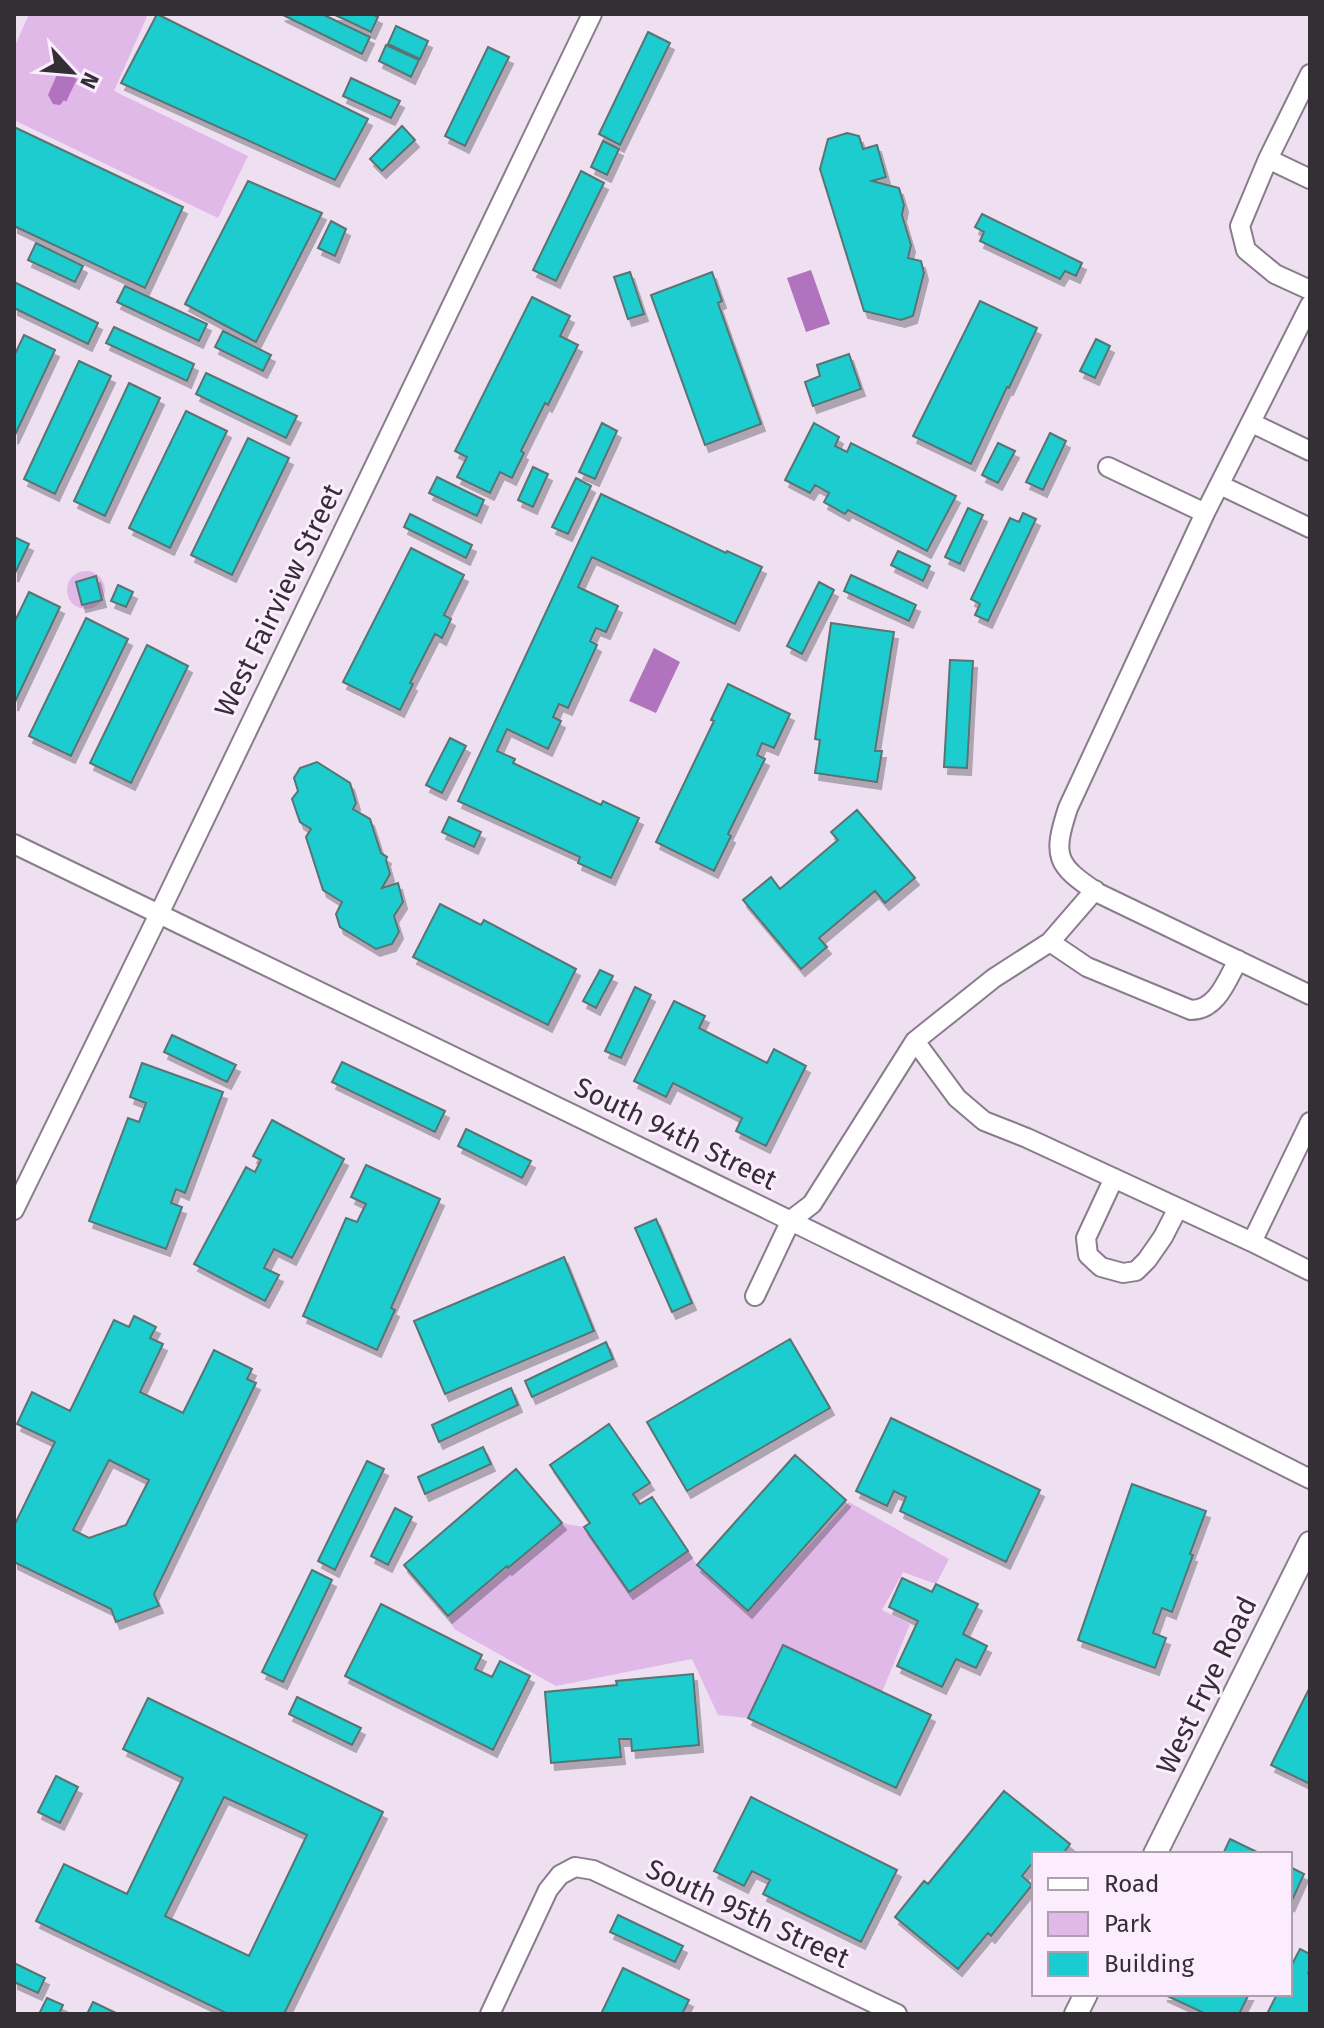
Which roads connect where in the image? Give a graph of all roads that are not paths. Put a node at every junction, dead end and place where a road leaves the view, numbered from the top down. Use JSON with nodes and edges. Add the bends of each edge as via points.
{"nodes":[{"id":1,"x":592,"y":14,"type":"edge"},
{"id":2,"x":1310,"y":74,"type":"edge"},
{"id":3,"x":1268,"y":159,"type":"junction"},
{"id":4,"x":1310,"y":179,"type":"edge"},
{"id":5,"x":1310,"y":290,"type":"edge"},
{"id":6,"x":1310,"y":305,"type":"edge"},
{"id":7,"x":1252,"y":423,"type":"junction"},
{"id":8,"x":1310,"y":451,"type":"edge"},
{"id":9,"x":1108,"y":467,"type":"dead end"},
{"id":10,"x":1220,"y":485,"type":"junction"},
{"id":11,"x":1205,"y":513,"type":"junction"},
{"id":12,"x":1310,"y":528,"type":"edge"},
{"id":13,"x":14,"y":844,"type":"edge"},
{"id":14,"x":1095,"y":890,"type":"junction"},
{"id":15,"x":159,"y":914,"type":"junction"},
{"id":16,"x":1050,"y":942,"type":"junction"},
{"id":17,"x":1238,"y":960,"type":"junction"},
{"id":18,"x":1310,"y":995,"type":"edge"},
{"id":19,"x":915,"y":1041,"type":"junction"},
{"id":20,"x":1310,"y":1122,"type":"edge"},
{"id":21,"x":1114,"y":1178,"type":"junction"},
{"id":22,"x":1178,"y":1208,"type":"junction"},
{"id":23,"x":14,"y":1210,"type":"edge"},
{"id":24,"x":791,"y":1220,"type":"junction"},
{"id":25,"x":1252,"y":1242,"type":"junction"},
{"id":26,"x":1310,"y":1271,"type":"edge"},
{"id":27,"x":755,"y":1296,"type":"dead end"},
{"id":28,"x":1310,"y":1479,"type":"edge"},
{"id":29,"x":1310,"y":1543,"type":"edge"},
{"id":30,"x":1156,"y":1852,"type":"edge"},
{"id":31,"x":1085,"y":1996,"type":"edge"},
{"id":32,"x":490,"y":2014,"type":"edge"},
{"id":33,"x":897,"y":2014,"type":"edge"},
{"id":34,"x":1076,"y":2014,"type":"edge"}],
"edges":[{"from":1,"to":15,"type":"street","name":"West Fairview Street"},
{"from":2,"to":3,"type":"street"},
{"from":3,"to":4,"type":"street"},
{"from":3,"to":5,"type":"street","via":[[1240,226],[1246,250],[1275,274]]},
{"from":6,"to":7,"type":"street"},
{"from":7,"to":8,"type":"street"},
{"from":7,"to":10,"type":"street"},
{"from":9,"to":11,"type":"street"},
{"from":10,"to":11,"type":"street"},
{"from":10,"to":12,"type":"street"},
{"from":11,"to":14,"type":"street","via":[[1059,836],[1061,859],[1073,877]]},
{"from":13,"to":15,"type":"street","name":"South 94th Street"},
{"from":14,"to":16,"type":"street"},
{"from":14,"to":17,"type":"street"},
{"from":15,"to":23,"type":"street","name":"West Fairview Street"},
{"from":15,"to":24,"type":"street","name":"South 94th Street"},
{"from":16,"to":17,"type":"street","via":[[1087,967],[1191,1010],[1213,1003]]},
{"from":16,"to":19,"type":"street","via":[[994,978]]},
{"from":17,"to":18,"type":"street"},
{"from":19,"to":21,"type":"street","via":[[957,1098],[984,1121]]},
{"from":19,"to":24,"type":"street","via":[[812,1204]]},
{"from":20,"to":25,"type":"street"},
{"from":21,"to":22,"type":"street"},
{"from":21,"to":22,"type":"street","via":[[1086,1238],[1088,1255],[1101,1267],[1136,1271]]},
{"from":22,"to":25,"type":"street"},
{"from":24,"to":27,"type":"street"},
{"from":24,"to":28,"type":"street","name":"South 94th Street"},
{"from":25,"to":26,"type":"street"},
{"from":29,"to":30,"type":"street","name":"West Frye Road"},
{"from":31,"to":34,"type":"street"},
{"from":32,"to":33,"type":"street","name":"South 95th Street","via":[[548,1890],[575,1867],[593,1870]]}]}
